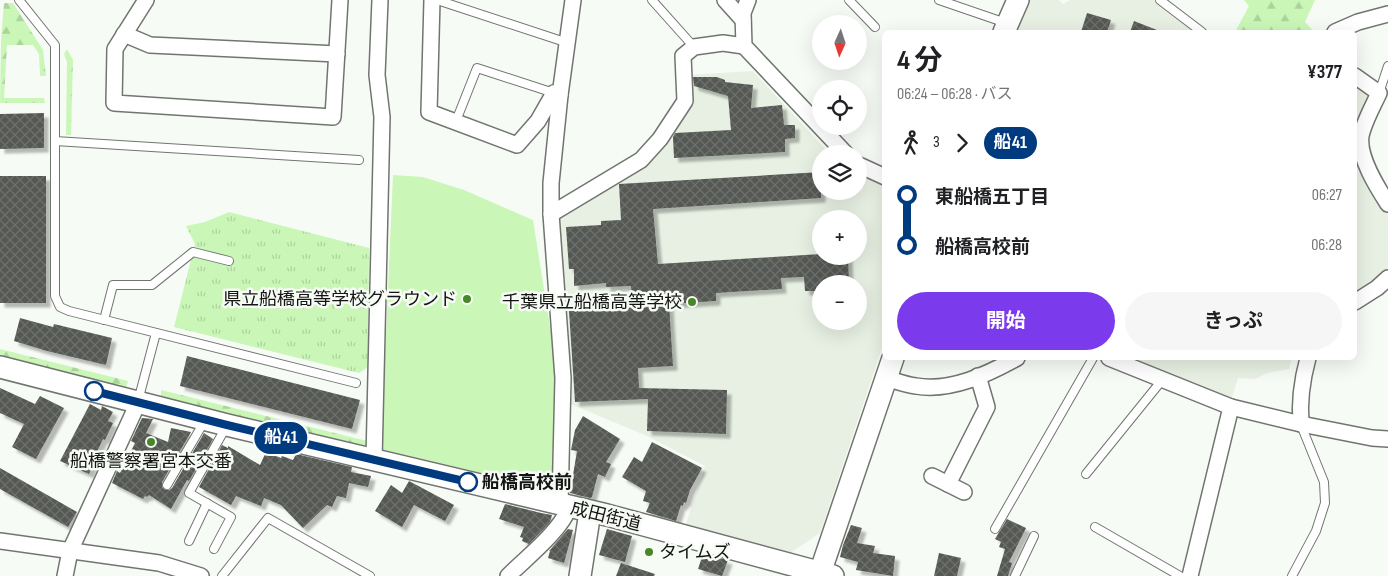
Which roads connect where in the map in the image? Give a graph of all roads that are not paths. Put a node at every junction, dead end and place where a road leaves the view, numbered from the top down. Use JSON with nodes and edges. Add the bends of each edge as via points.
{"nodes":[{"id":1,"x":19,"y":0,"type":"edge"},
{"id":2,"x":146,"y":0,"type":"edge"},
{"id":3,"x":340,"y":0,"type":"edge"},
{"id":4,"x":380,"y":0,"type":"edge"},
{"id":5,"x":432,"y":0,"type":"edge"},
{"id":6,"x":437,"y":0,"type":"edge"},
{"id":7,"x":573,"y":0,"type":"edge"},
{"id":8,"x":652,"y":0,"type":"edge"},
{"id":9,"x":725,"y":0,"type":"edge"},
{"id":10,"x":748,"y":0,"type":"edge"},
{"id":11,"x":849,"y":0,"type":"edge"},
{"id":12,"x":939,"y":0,"type":"edge"},
{"id":13,"x":1018,"y":0,"type":"edge"},
{"id":14,"x":1160,"y":0,"type":"edge"},
{"id":15,"x":1388,"y":14,"type":"edge"},
{"id":16,"x":743,"y":20,"type":"junction"},
{"id":17,"x":876,"y":26,"type":"dead end"},
{"id":18,"x":1006,"y":28,"type":"edge"},
{"id":19,"x":1199,"y":30,"type":"edge"},
{"id":20,"x":1340,"y":30,"type":"edge"},
{"id":21,"x":124,"y":34,"type":"junction"},
{"id":22,"x":568,"y":43,"type":"junction"},
{"id":23,"x":744,"y":46,"type":"junction"},
{"id":24,"x":694,"y":47,"type":"junction"},
{"id":25,"x":337,"y":54,"type":"junction"},
{"id":26,"x":1388,"y":66,"type":"edge"},
{"id":27,"x":1357,"y":77,"type":"edge"},
{"id":28,"x":1380,"y":93,"type":"junction"},
{"id":29,"x":557,"y":94,"type":"junction"},
{"id":30,"x":456,"y":122,"type":"junction"},
{"id":31,"x":55,"y":141,"type":"junction"},
{"id":32,"x":838,"y":145,"type":"edge"},
{"id":33,"x":359,"y":160,"type":"dead end"},
{"id":34,"x":867,"y":169,"type":"edge"},
{"id":35,"x":882,"y":176,"type":"edge"},
{"id":36,"x":1388,"y":204,"type":"edge"},
{"id":37,"x":551,"y":214,"type":"junction"},
{"id":38,"x":229,"y":261,"type":"dead end"},
{"id":39,"x":1388,"y":278,"type":"edge"},
{"id":40,"x":1357,"y":301,"type":"edge"},
{"id":41,"x":104,"y":320,"type":"junction"},
{"id":42,"x":156,"y":333,"type":"junction"},
{"id":43,"x":892,"y":360,"type":"edge"},
{"id":44,"x":1013,"y":360,"type":"edge"},
{"id":45,"x":1092,"y":360,"type":"edge"},
{"id":46,"x":1114,"y":360,"type":"edge"},
{"id":47,"x":1307,"y":360,"type":"edge"},
{"id":48,"x":0,"y":367,"type":"edge"},
{"id":49,"x":978,"y":376,"type":"junction"},
{"id":50,"x":886,"y":378,"type":"junction"},
{"id":51,"x":1163,"y":379,"type":"junction"},
{"id":52,"x":356,"y":383,"type":"dead end"},
{"id":53,"x":138,"y":403,"type":"junction"},
{"id":54,"x":1231,"y":407,"type":"junction"},
{"id":55,"x":205,"y":420,"type":"junction"},
{"id":56,"x":1301,"y":424,"type":"junction"},
{"id":57,"x":227,"y":425,"type":"junction"},
{"id":58,"x":1388,"y":439,"type":"edge"},
{"id":59,"x":374,"y":460,"type":"junction"},
{"id":60,"x":1086,"y":474,"type":"dead end"},
{"id":61,"x":932,"y":476,"type":"dead end"},
{"id":62,"x":948,"y":484,"type":"junction"},
{"id":63,"x":168,"y":485,"type":"dead end"},
{"id":64,"x":964,"y":492,"type":"dead end"},
{"id":65,"x":207,"y":503,"type":"junction"},
{"id":66,"x":565,"y":505,"type":"junction"},
{"id":67,"x":590,"y":512,"type":"junction"},
{"id":68,"x":1095,"y":527,"type":"dead end"},
{"id":69,"x":994,"y":529,"type":"dead end"},
{"id":70,"x":1034,"y":536,"type":"dead end"},
{"id":71,"x":0,"y":541,"type":"edge"},
{"id":72,"x":189,"y":541,"type":"dead end"},
{"id":73,"x":214,"y":549,"type":"dead end"},
{"id":74,"x":70,"y":551,"type":"junction"},
{"id":75,"x":826,"y":574,"type":"edge"},
{"id":76,"x":193,"y":575,"type":"edge"},
{"id":77,"x":65,"y":576,"type":"edge"},
{"id":78,"x":222,"y":576,"type":"edge"},
{"id":79,"x":370,"y":576,"type":"edge"},
{"id":80,"x":508,"y":576,"type":"edge"},
{"id":81,"x":580,"y":576,"type":"edge"},
{"id":82,"x":1015,"y":576,"type":"edge"},
{"id":83,"x":1180,"y":576,"type":"edge"},
{"id":84,"x":1190,"y":576,"type":"edge"},
{"id":85,"x":1292,"y":576,"type":"edge"}],
"edges":[{"from":1,"to":31,"type":"lane","via":[[55,45]]},
{"from":2,"to":21,"type":"street"},
{"from":3,"to":25,"type":"street"},
{"from":4,"to":59,"type":"street","via":[[377,75],[382,117]]},
{"from":5,"to":30,"type":"street","via":[[429,112]]},
{"from":6,"to":22,"type":"lane"},
{"from":7,"to":22,"type":"street"},
{"from":8,"to":24,"type":"lane"},
{"from":9,"to":16,"type":"street"},
{"from":10,"to":16,"type":"street"},
{"from":11,"to":17,"type":"lane"},
{"from":12,"to":18,"type":"lane"},
{"from":13,"to":18,"type":"street"},
{"from":14,"to":19,"type":"lane"},
{"from":15,"to":20,"type":"street"},
{"from":16,"to":23,"type":"street"},
{"from":21,"to":25,"type":"street","via":[[150,45]]},
{"from":21,"to":25,"type":"street","via":[[116,49],[114,103],[333,117]]},
{"from":22,"to":29,"type":"street"},
{"from":23,"to":24,"type":"street","via":[[723,43]]},
{"from":23,"to":32,"type":"street"},
{"from":24,"to":37,"type":"street","via":[[683,56],[685,102],[660,139],[641,160]]},
{"from":26,"to":28,"type":"lane"},
{"from":27,"to":28,"type":"street"},
{"from":28,"to":36,"type":"street","via":[[1361,136],[1362,151]]},
{"from":29,"to":30,"type":"street","via":[[517,145]]},
{"from":29,"to":30,"type":"lane","via":[[477,68]]},
{"from":29,"to":37,"type":"street"},
{"from":31,"to":33,"type":"lane"},
{"from":31,"to":41,"type":"lane","via":[[55,296],[60,306],[68,311]]},
{"from":34,"to":35,"type":"street"},
{"from":37,"to":66,"type":"street","via":[[562,378]]},
{"from":38,"to":41,"type":"lane","via":[[193,252],[152,285],[112,286]]},
{"from":39,"to":40,"type":"street"},
{"from":41,"to":42,"type":"lane"},
{"from":42,"to":52,"type":"lane"},
{"from":42,"to":53,"type":"lane"},
{"from":43,"to":50,"type":"street"},
{"from":44,"to":49,"type":"street"},
{"from":45,"to":69,"type":"lane"},
{"from":46,"to":51,"type":"street"},
{"from":47,"to":56,"type":"street","via":[[1299,405]]},
{"from":48,"to":53,"type":"street","name":"成田街道"},
{"from":49,"to":50,"type":"street","via":[[932,387]]},
{"from":49,"to":62,"type":"street","via":[[987,407]]},
{"from":50,"to":75,"type":"street"},
{"from":51,"to":54,"type":"street"},
{"from":51,"to":60,"type":"lane"},
{"from":53,"to":55,"type":"street","name":"成田街道"},
{"from":53,"to":74,"type":"street"},
{"from":54,"to":56,"type":"street"},
{"from":54,"to":84,"type":"street"},
{"from":55,"to":57,"type":"street","name":"成田街道"},
{"from":55,"to":63,"type":"lane"},
{"from":56,"to":58,"type":"street"},
{"from":56,"to":85,"type":"lane","via":[[1324,482],[1325,503],[1316,531]]},
{"from":57,"to":59,"type":"street","name":"成田街道"},
{"from":57,"to":65,"type":"lane","via":[[189,493]]},
{"from":59,"to":66,"type":"street","name":"成田街道"},
{"from":61,"to":62,"type":"street"},
{"from":62,"to":64,"type":"street"},
{"from":65,"to":72,"type":"lane"},
{"from":65,"to":73,"type":"lane","via":[[231,516]]},
{"from":66,"to":67,"type":"street","name":"成田街道"},
{"from":66,"to":80,"type":"street","via":[[566,517]]},
{"from":67,"to":75,"type":"street","name":"成田街道"},
{"from":67,"to":81,"type":"street"},
{"from":68,"to":83,"type":"lane"},
{"from":70,"to":82,"type":"lane"},
{"from":71,"to":74,"type":"street"},
{"from":74,"to":76,"type":"street","via":[[159,563]]},
{"from":74,"to":77,"type":"street"},
{"from":78,"to":79,"type":"lane","via":[[268,518]]}]}
